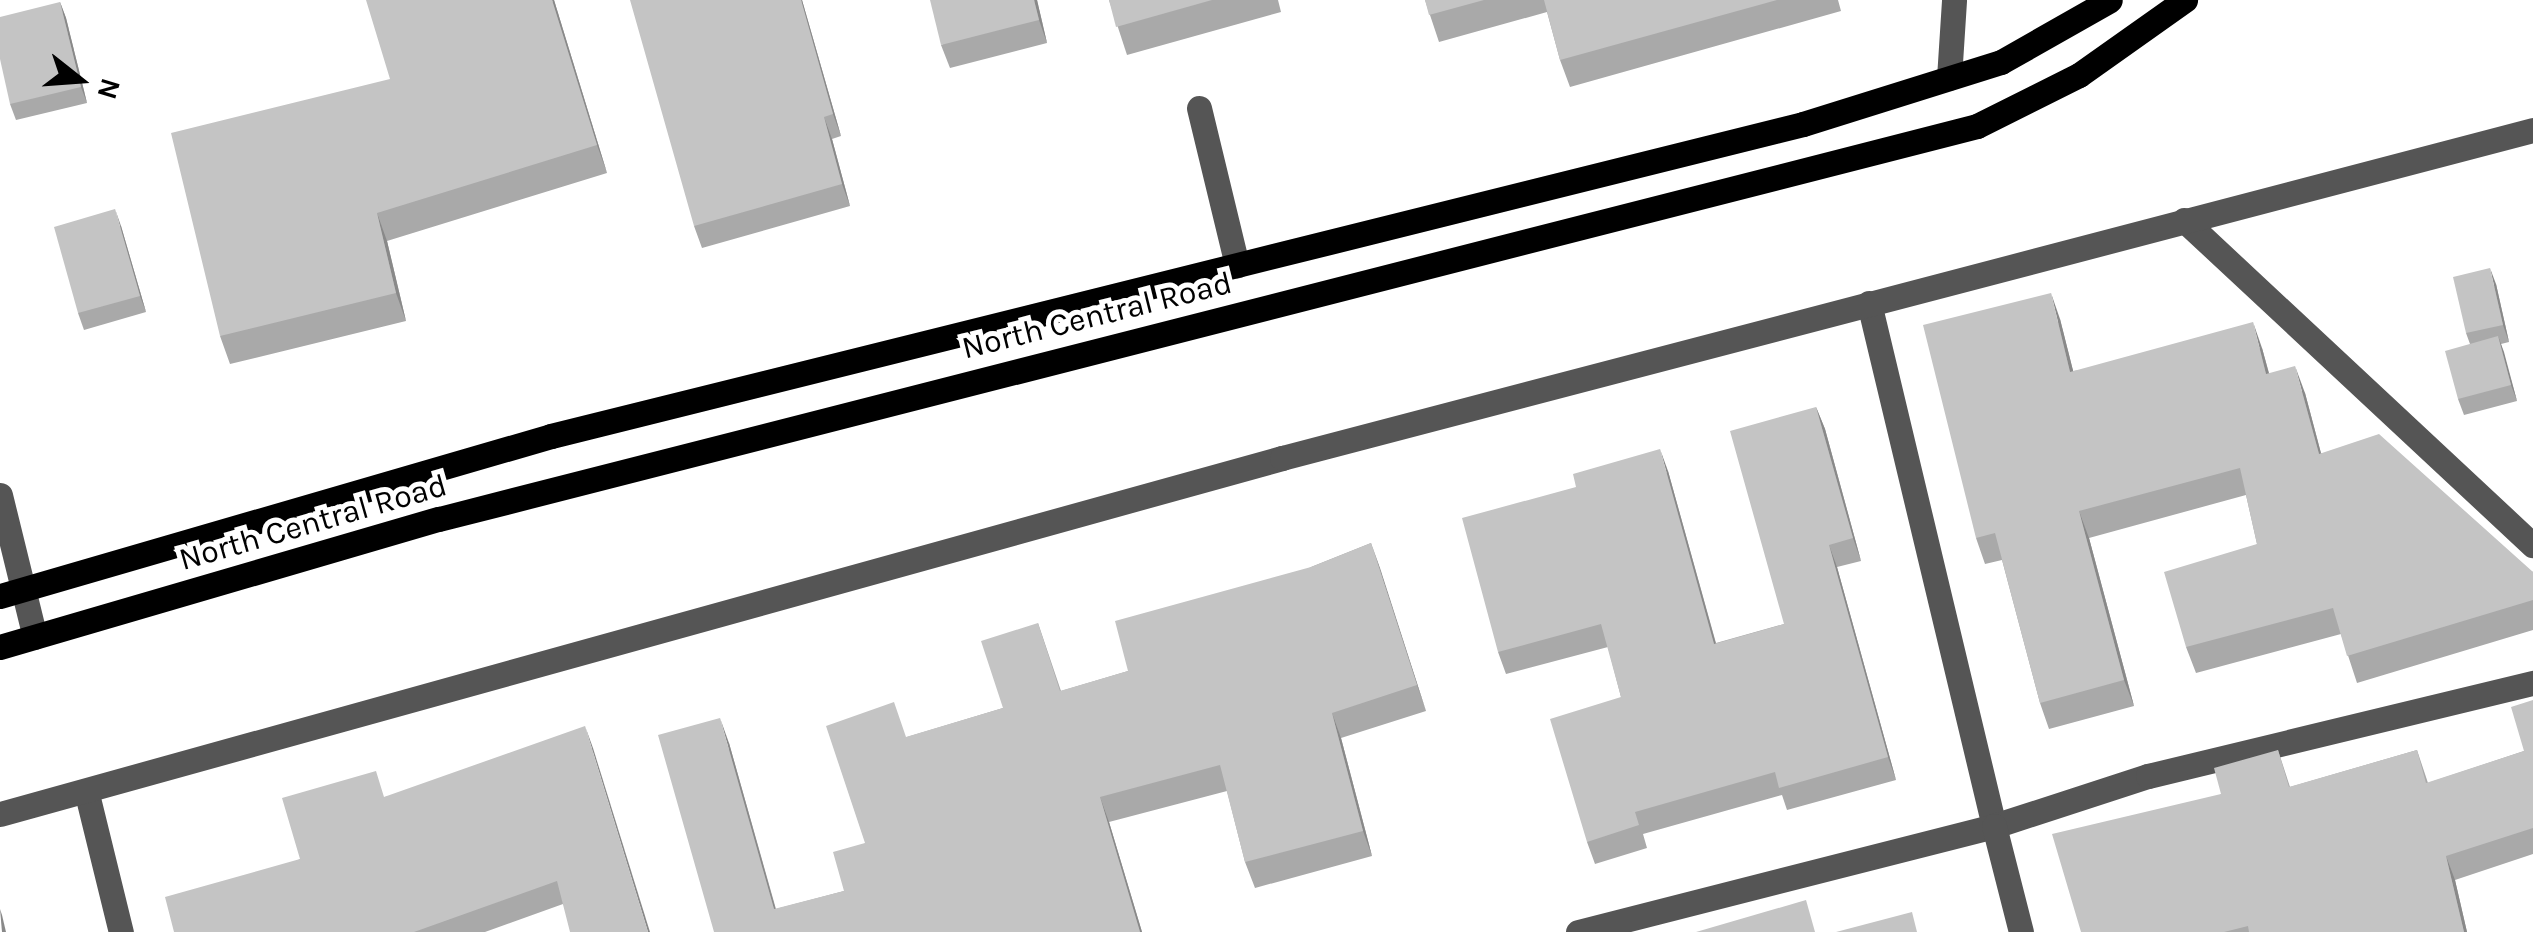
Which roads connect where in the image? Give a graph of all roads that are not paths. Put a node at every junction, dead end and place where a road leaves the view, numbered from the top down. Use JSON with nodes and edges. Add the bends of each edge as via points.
{"nodes":[{"id":1,"x":1954,"y":0,"type":"edge"},
{"id":2,"x":2110,"y":0,"type":"edge"},
{"id":3,"x":2186,"y":0,"type":"edge"},
{"id":4,"x":1949,"y":78,"type":"junction"},
{"id":5,"x":1199,"y":108,"type":"dead end"},
{"id":6,"x":2533,"y":130,"type":"edge"},
{"id":7,"x":2184,"y":220,"type":"junction"},
{"id":8,"x":1237,"y":264,"type":"junction"},
{"id":9,"x":1869,"y":304,"type":"junction"},
{"id":10,"x":0,"y":494,"type":"edge"},
{"id":11,"x":2533,"y":545,"type":"edge"},
{"id":12,"x":12,"y":593,"type":"edge"},
{"id":13,"x":35,"y":637,"type":"junction"},
{"id":14,"x":0,"y":647,"type":"edge"},
{"id":15,"x":2533,"y":682,"type":"edge"},
{"id":16,"x":87,"y":794,"type":"junction"},
{"id":17,"x":0,"y":814,"type":"edge"},
{"id":18,"x":1994,"y":826,"type":"junction"},
{"id":19,"x":122,"y":932,"type":"edge"},
{"id":20,"x":1578,"y":932,"type":"edge"},
{"id":21,"x":2021,"y":932,"type":"edge"}],
"edges":[{"from":1,"to":4,"type":"street"},
{"from":2,"to":4,"type":"main road","name":"North Central Road","via":[[2000,62]]},
{"from":3,"to":13,"type":"main road","name":"North Central Road","via":[[2080,75],[1977,126],[440,519]]},
{"from":4,"to":8,"type":"main road","name":"North Central Road","via":[[1803,124]]},
{"from":5,"to":8,"type":"street"},
{"from":6,"to":7,"type":"street"},
{"from":7,"to":9,"type":"street"},
{"from":7,"to":11,"type":"street"},
{"from":8,"to":12,"type":"main road","name":"North Central Road","via":[[551,436]]},
{"from":9,"to":16,"type":"street","via":[[1282,458]]},
{"from":9,"to":18,"type":"street"},
{"from":10,"to":12,"type":"street"},
{"from":12,"to":13,"type":"street"},
{"from":13,"to":14,"type":"main road","name":"North Central Road"},
{"from":15,"to":18,"type":"street","via":[[2148,776]]},
{"from":16,"to":17,"type":"street"},
{"from":16,"to":19,"type":"street"},
{"from":18,"to":20,"type":"street"},
{"from":18,"to":21,"type":"street"}]}
